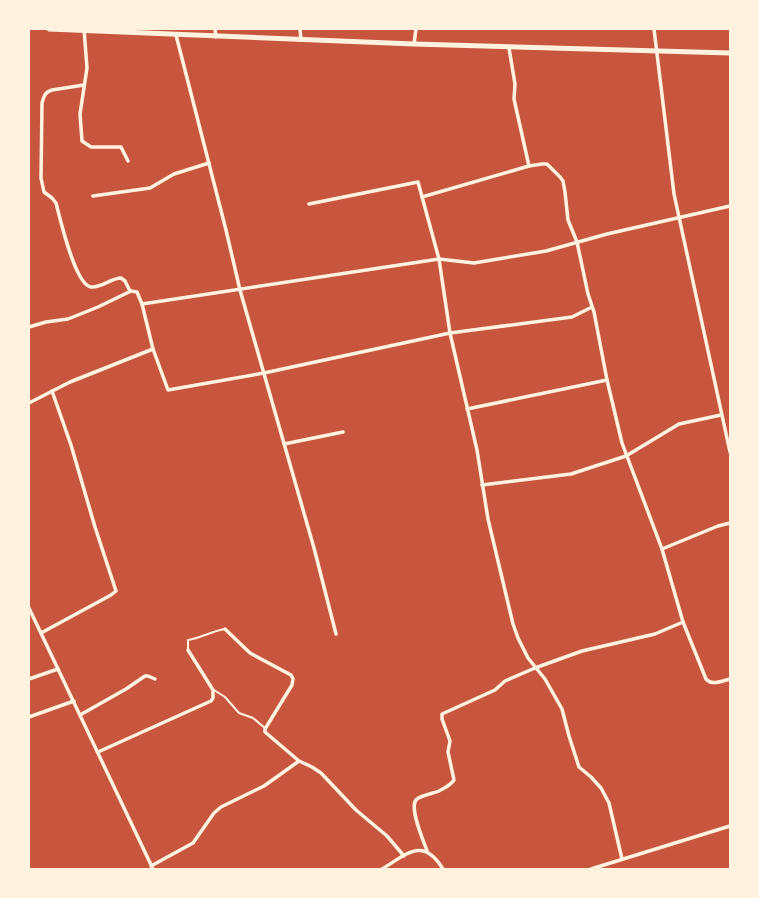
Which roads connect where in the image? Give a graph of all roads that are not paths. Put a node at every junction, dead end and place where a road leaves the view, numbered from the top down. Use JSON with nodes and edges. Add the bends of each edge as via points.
{"nodes":[{"id":1,"x":48,"y":29,"type":"edge"},
{"id":2,"x":215,"y":29,"type":"edge"},
{"id":3,"x":300,"y":29,"type":"edge"},
{"id":4,"x":416,"y":29,"type":"edge"},
{"id":5,"x":654,"y":29,"type":"edge"},
{"id":6,"x":84,"y":30,"type":"edge"},
{"id":7,"x":176,"y":35,"type":"junction"},
{"id":8,"x":216,"y":37,"type":"junction"},
{"id":9,"x":301,"y":40,"type":"junction"},
{"id":10,"x":414,"y":44,"type":"junction"},
{"id":11,"x":509,"y":48,"type":"junction"},
{"id":12,"x":658,"y":51,"type":"junction"},
{"id":13,"x":730,"y":53,"type":"edge"},
{"id":14,"x":84,"y":85,"type":"junction"},
{"id":15,"x":128,"y":161,"type":"dead end"},
{"id":16,"x":208,"y":163,"type":"junction"},
{"id":17,"x":529,"y":166,"type":"junction"},
{"id":18,"x":93,"y":196,"type":"dead end"},
{"id":19,"x":422,"y":196,"type":"junction"},
{"id":20,"x":309,"y":204,"type":"dead end"},
{"id":21,"x":730,"y":206,"type":"edge"},
{"id":22,"x":679,"y":218,"type":"junction"},
{"id":23,"x":576,"y":242,"type":"junction"},
{"id":24,"x":439,"y":259,"type":"junction"},
{"id":25,"x":240,"y":290,"type":"junction"},
{"id":26,"x":130,"y":291,"type":"junction"},
{"id":27,"x":142,"y":304,"type":"junction"},
{"id":28,"x":592,"y":307,"type":"junction"},
{"id":29,"x":29,"y":327,"type":"edge"},
{"id":30,"x":450,"y":333,"type":"junction"},
{"id":31,"x":153,"y":349,"type":"junction"},
{"id":32,"x":264,"y":373,"type":"junction"},
{"id":33,"x":607,"y":380,"type":"junction"},
{"id":34,"x":52,"y":391,"type":"junction"},
{"id":35,"x":29,"y":403,"type":"edge"},
{"id":36,"x":467,"y":409,"type":"junction"},
{"id":37,"x":721,"y":414,"type":"junction"},
{"id":38,"x":343,"y":432,"type":"dead end"},
{"id":39,"x":284,"y":444,"type":"junction"},
{"id":40,"x":730,"y":452,"type":"edge"},
{"id":41,"x":626,"y":456,"type":"junction"},
{"id":42,"x":482,"y":485,"type":"junction"},
{"id":43,"x":730,"y":523,"type":"edge"},
{"id":44,"x":662,"y":548,"type":"junction"},
{"id":45,"x":29,"y":608,"type":"edge"},
{"id":46,"x":683,"y":622,"type":"junction"},
{"id":47,"x":225,"y":629,"type":"joint"},
{"id":48,"x":41,"y":633,"type":"junction"},
{"id":49,"x":336,"y":634,"type":"dead end"},
{"id":50,"x":188,"y":650,"type":"joint"},
{"id":51,"x":535,"y":668,"type":"junction"},
{"id":52,"x":58,"y":669,"type":"junction"},
{"id":53,"x":29,"y":679,"type":"edge"},
{"id":54,"x":155,"y":679,"type":"dead end"},
{"id":55,"x":730,"y":679,"type":"edge"},
{"id":56,"x":213,"y":690,"type":"junction"},
{"id":57,"x":74,"y":701,"type":"junction"},
{"id":58,"x":80,"y":715,"type":"junction"},
{"id":59,"x":29,"y":717,"type":"edge"},
{"id":60,"x":265,"y":728,"type":"junction"},
{"id":61,"x":98,"y":752,"type":"junction"},
{"id":62,"x":299,"y":762,"type":"junction"},
{"id":63,"x":730,"y":826,"type":"edge"},
{"id":64,"x":427,"y":851,"type":"junction"},
{"id":65,"x":404,"y":856,"type":"junction"},
{"id":66,"x":622,"y":859,"type":"junction"},
{"id":67,"x":152,"y":868,"type":"edge"},
{"id":68,"x":601,"y":868,"type":"edge"},
{"id":69,"x":382,"y":869,"type":"edge"},
{"id":70,"x":443,"y":869,"type":"edge"},
{"id":71,"x":591,"y":869,"type":"edge"}],
"edges":[{"from":1,"to":6,"type":"main road"},
{"from":2,"to":8,"type":"street"},
{"from":3,"to":9,"type":"street"},
{"from":4,"to":10,"type":"street"},
{"from":5,"to":12,"type":"street"},
{"from":6,"to":7,"type":"main road"},
{"from":6,"to":14,"type":"street"},
{"from":7,"to":8,"type":"main road"},
{"from":7,"to":16,"type":"street"},
{"from":8,"to":9,"type":"main road"},
{"from":9,"to":10,"type":"main road"},
{"from":10,"to":11,"type":"main road"},
{"from":11,"to":12,"type":"main road"},
{"from":11,"to":17,"type":"street","via":[[515,84],[514,99]]},
{"from":12,"to":13,"type":"main road"},
{"from":12,"to":22,"type":"street"},
{"from":14,"to":15,"type":"street","via":[[80,114],[82,141],[91,147],[121,147]]},
{"from":14,"to":26,"type":"street","via":[[48,91],[44,96],[41,178],[44,192],[56,203],[74,263],[86,285],[96,286],[121,278]]},
{"from":16,"to":18,"type":"street","via":[[174,174],[150,188]]},
{"from":16,"to":25,"type":"street"},
{"from":17,"to":19,"type":"street"},
{"from":17,"to":23,"type":"street","via":[[547,164],[563,181],[568,220]]},
{"from":19,"to":20,"type":"street","via":[[418,182]]},
{"from":19,"to":24,"type":"street"},
{"from":21,"to":22,"type":"street"},
{"from":22,"to":23,"type":"street"},
{"from":22,"to":37,"type":"street"},
{"from":23,"to":24,"type":"street","via":[[546,251],[474,263]]},
{"from":23,"to":28,"type":"street"},
{"from":24,"to":25,"type":"street"},
{"from":24,"to":30,"type":"street"},
{"from":25,"to":27,"type":"street"},
{"from":25,"to":32,"type":"street"},
{"from":26,"to":27,"type":"street","via":[[137,292]]},
{"from":26,"to":29,"type":"street","via":[[68,319]]},
{"from":27,"to":31,"type":"street"},
{"from":28,"to":30,"type":"street","via":[[572,317]]},
{"from":28,"to":33,"type":"street"},
{"from":30,"to":32,"type":"street"},
{"from":30,"to":36,"type":"street"},
{"from":31,"to":32,"type":"street","via":[[168,390]]},
{"from":31,"to":34,"type":"street"},
{"from":32,"to":39,"type":"street"},
{"from":33,"to":36,"type":"street"},
{"from":33,"to":41,"type":"street"},
{"from":34,"to":35,"type":"street"},
{"from":34,"to":48,"type":"street","via":[[116,591]]},
{"from":36,"to":42,"type":"street"},
{"from":37,"to":40,"type":"street"},
{"from":37,"to":41,"type":"street","via":[[679,424]]},
{"from":38,"to":39,"type":"street"},
{"from":39,"to":49,"type":"street"},
{"from":41,"to":42,"type":"street","via":[[571,474]]},
{"from":41,"to":44,"type":"street"},
{"from":42,"to":51,"type":"street","via":[[497,560],[514,624],[522,646]]},
{"from":43,"to":44,"type":"street"},
{"from":44,"to":46,"type":"street"},
{"from":45,"to":48,"type":"street"},
{"from":46,"to":51,"type":"street","via":[[655,634],[582,651]]},
{"from":46,"to":55,"type":"street","via":[[706,679],[713,683]]},
{"from":47,"to":50,"type":"lane","via":[[188,640]]},
{"from":47,"to":60,"type":"street","via":[[250,653],[292,677],[292,685]]},
{"from":48,"to":52,"type":"street"},
{"from":50,"to":56,"type":"street"},
{"from":51,"to":64,"type":"street","via":[[442,714],[450,741],[448,752],[454,780],[436,792],[417,799],[414,804]]},
{"from":51,"to":66,"type":"street","via":[[545,679],[562,709],[579,766],[601,788],[609,803]]},
{"from":52,"to":53,"type":"street"},
{"from":52,"to":57,"type":"street"},
{"from":54,"to":58,"type":"street","via":[[146,676]]},
{"from":56,"to":60,"type":"lane","via":[[224,697],[239,713],[253,718]]},
{"from":56,"to":61,"type":"street","via":[[213,698],[207,704]]},
{"from":57,"to":58,"type":"street"},
{"from":57,"to":59,"type":"street"},
{"from":58,"to":61,"type":"street"},
{"from":60,"to":62,"type":"street","via":[[265,732]]},
{"from":61,"to":67,"type":"street"},
{"from":62,"to":65,"type":"street","via":[[321,773],[356,810],[387,836]]},
{"from":62,"to":67,"type":"street","via":[[264,786],[221,807],[193,843]]},
{"from":63,"to":66,"type":"street"},
{"from":64,"to":65,"type":"street","via":[[414,851]]},
{"from":64,"to":70,"type":"street"},
{"from":65,"to":69,"type":"street"},
{"from":66,"to":68,"type":"street"},
{"from":68,"to":71,"type":"street"}]}
